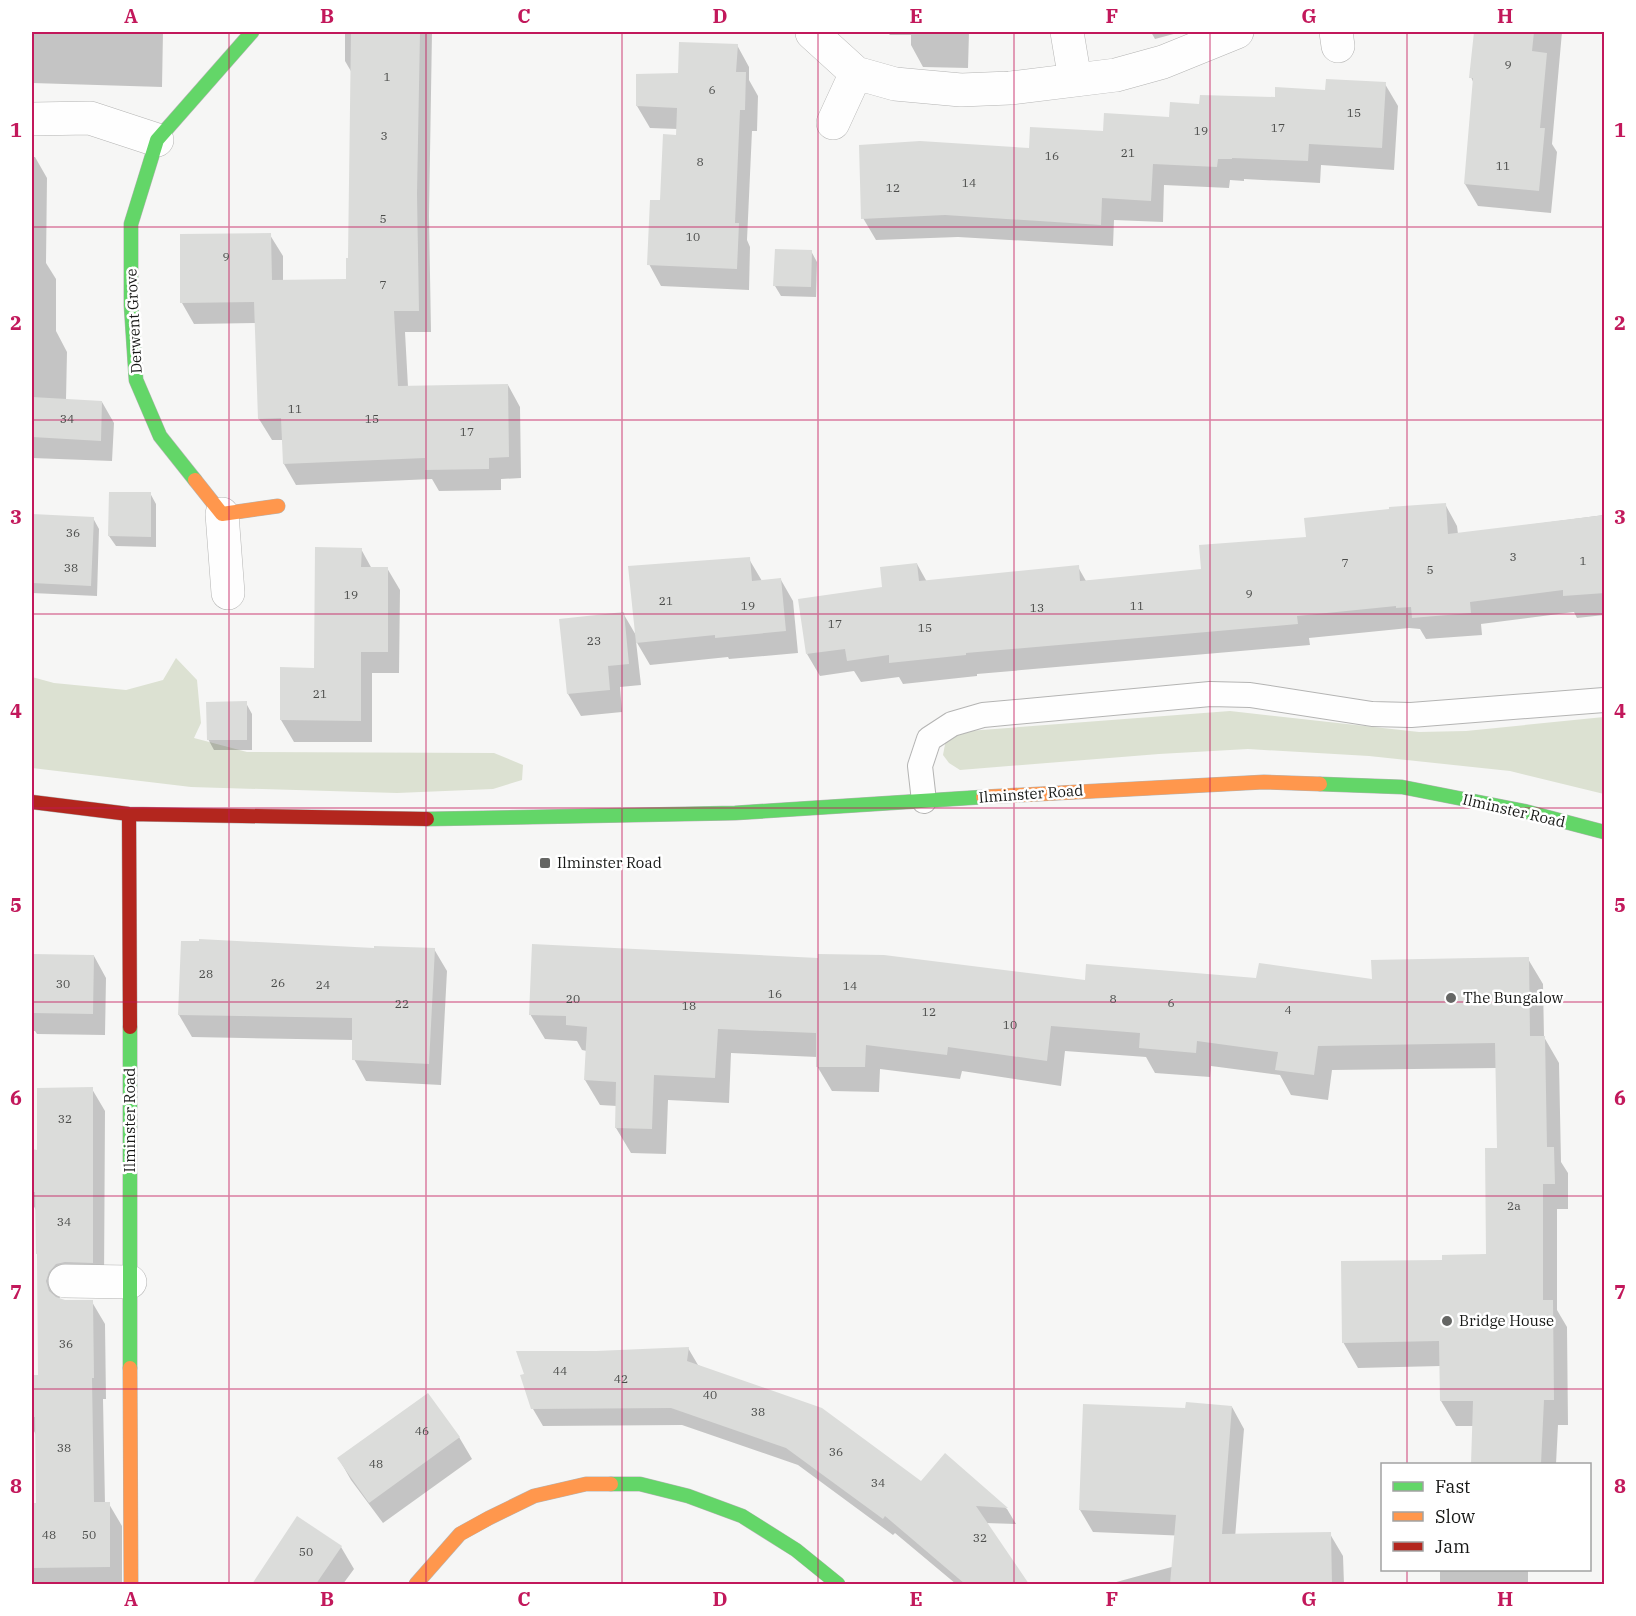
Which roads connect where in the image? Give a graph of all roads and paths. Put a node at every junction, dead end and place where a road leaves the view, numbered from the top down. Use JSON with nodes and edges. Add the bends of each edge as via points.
{"nodes":[{"id":1,"x":252,"y":32,"type":"edge"},
{"id":2,"x":1067,"y":32,"type":"edge"},
{"id":3,"x":1237,"y":32,"type":"edge"},
{"id":4,"x":812,"y":33,"type":"edge"},
{"id":5,"x":856,"y":73,"type":"junction"},
{"id":6,"x":1075,"y":80,"type":"junction"},
{"id":7,"x":32,"y":119,"type":"edge"},
{"id":8,"x":832,"y":123,"type":"dead end"},
{"id":9,"x":157,"y":140,"type":"junction"},
{"id":10,"x":278,"y":506,"type":"dead end"},
{"id":11,"x":222,"y":514,"type":"junction"},
{"id":12,"x":228,"y":593,"type":"dead end"},
{"id":13,"x":1605,"y":700,"type":"edge"},
{"id":14,"x":924,"y":801,"type":"junction"},
{"id":15,"x":32,"y":802,"type":"edge"},
{"id":16,"x":129,"y":814,"type":"junction"},
{"id":17,"x":1605,"y":832,"type":"edge"},
{"id":18,"x":65,"y":1281,"type":"dead end"},
{"id":19,"x":130,"y":1282,"type":"junction"},
{"id":20,"x":131,"y":1584,"type":"edge"},
{"id":21,"x":416,"y":1584,"type":"edge"},
{"id":22,"x":838,"y":1584,"type":"edge"}],
"edges":[{"from":1,"to":9,"type":"street","name":"Derwent Grove"},
{"from":2,"to":6,"type":"street"},
{"from":3,"to":6,"type":"street","via":[[1163,62],[1116,75]]},
{"from":4,"to":5,"type":"street"},
{"from":5,"to":6,"type":"street","via":[[895,84],[961,90]]},
{"from":5,"to":8,"type":"street"},
{"from":7,"to":9,"type":"street","via":[[90,118]]},
{"from":9,"to":11,"type":"street","name":"Derwent Grove","via":[[131,224],[136,380],[160,436]]},
{"from":10,"to":11,"type":"street"},
{"from":11,"to":12,"type":"street"},
{"from":13,"to":14,"type":"lane","via":[[1411,715],[1372,714],[1250,695],[1210,694],[983,715],[952,724],[929,738],[920,766]]},
{"from":14,"to":16,"type":"street","name":"Ilminster Road","via":[[735,813],[539,818]]},
{"from":14,"to":17,"type":"street","name":"Ilminster Road","via":[[1264,782],[1402,786]]},
{"from":15,"to":16,"type":"street","name":"Ilminster Road"},
{"from":16,"to":19,"type":"street","name":"Ilminster Road"},
{"from":18,"to":19,"type":"street"},
{"from":19,"to":20,"type":"street","name":"Ilminster Road"},
{"from":21,"to":22,"type":"street","via":[[460,1534],[534,1496],[586,1484],[640,1484],[742,1516],[796,1550]]}]}
